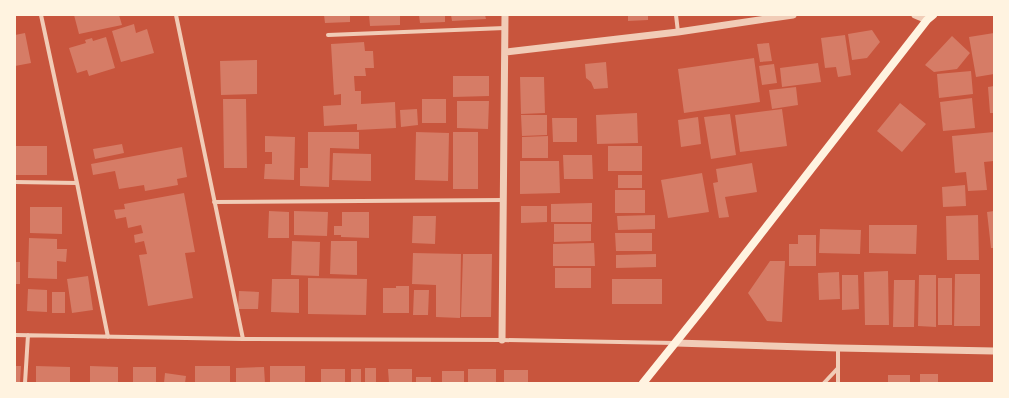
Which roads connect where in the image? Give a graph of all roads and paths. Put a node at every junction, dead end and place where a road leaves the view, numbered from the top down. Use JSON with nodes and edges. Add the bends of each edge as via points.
{"nodes":[{"id":1,"x":41,"y":15,"type":"edge"},
{"id":2,"x":176,"y":15,"type":"edge"},
{"id":3,"x":505,"y":15,"type":"edge"},
{"id":4,"x":676,"y":15,"type":"edge"},
{"id":5,"x":793,"y":15,"type":"edge"},
{"id":6,"x":915,"y":15,"type":"edge"},
{"id":7,"x":930,"y":18,"type":"edge"},
{"id":8,"x":506,"y":28,"type":"junction"},
{"id":9,"x":678,"y":32,"type":"junction"},
{"id":10,"x":328,"y":35,"type":"dead end"},
{"id":11,"x":506,"y":52,"type":"junction"},
{"id":12,"x":15,"y":182,"type":"edge"},
{"id":13,"x":78,"y":183,"type":"junction"},
{"id":14,"x":504,"y":200,"type":"junction"},
{"id":15,"x":214,"y":202,"type":"junction"},
{"id":16,"x":15,"y":335,"type":"edge"},
{"id":17,"x":28,"y":335,"type":"junction"},
{"id":18,"x":108,"y":337,"type":"junction"},
{"id":19,"x":243,"y":339,"type":"junction"},
{"id":20,"x":502,"y":340,"type":"junction"},
{"id":21,"x":676,"y":343,"type":"junction"},
{"id":22,"x":838,"y":348,"type":"junction"},
{"id":23,"x":994,"y":351,"type":"edge"},
{"id":24,"x":838,"y":368,"type":"junction"},
{"id":25,"x":25,"y":383,"type":"edge"},
{"id":26,"x":643,"y":383,"type":"edge"},
{"id":27,"x":824,"y":383,"type":"edge"},
{"id":28,"x":838,"y":383,"type":"edge"}],
"edges":[{"from":1,"to":13,"type":"street"},
{"from":2,"to":15,"type":"street"},
{"from":3,"to":8,"type":"street"},
{"from":4,"to":9,"type":"street"},
{"from":5,"to":9,"type":"street"},
{"from":6,"to":7,"type":"street"},
{"from":7,"to":21,"type":"main road"},
{"from":8,"to":10,"type":"street"},
{"from":8,"to":11,"type":"street"},
{"from":9,"to":11,"type":"street"},
{"from":11,"to":14,"type":"street"},
{"from":12,"to":13,"type":"street"},
{"from":13,"to":18,"type":"street"},
{"from":14,"to":15,"type":"street"},
{"from":14,"to":20,"type":"street"},
{"from":15,"to":19,"type":"street"},
{"from":16,"to":17,"type":"street"},
{"from":17,"to":18,"type":"street"},
{"from":17,"to":25,"type":"street"},
{"from":18,"to":19,"type":"street"},
{"from":19,"to":20,"type":"street"},
{"from":20,"to":21,"type":"street"},
{"from":21,"to":22,"type":"street"},
{"from":21,"to":26,"type":"main road"},
{"from":22,"to":23,"type":"street"},
{"from":22,"to":24,"type":"street"},
{"from":24,"to":27,"type":"street"},
{"from":24,"to":28,"type":"street"}]}
